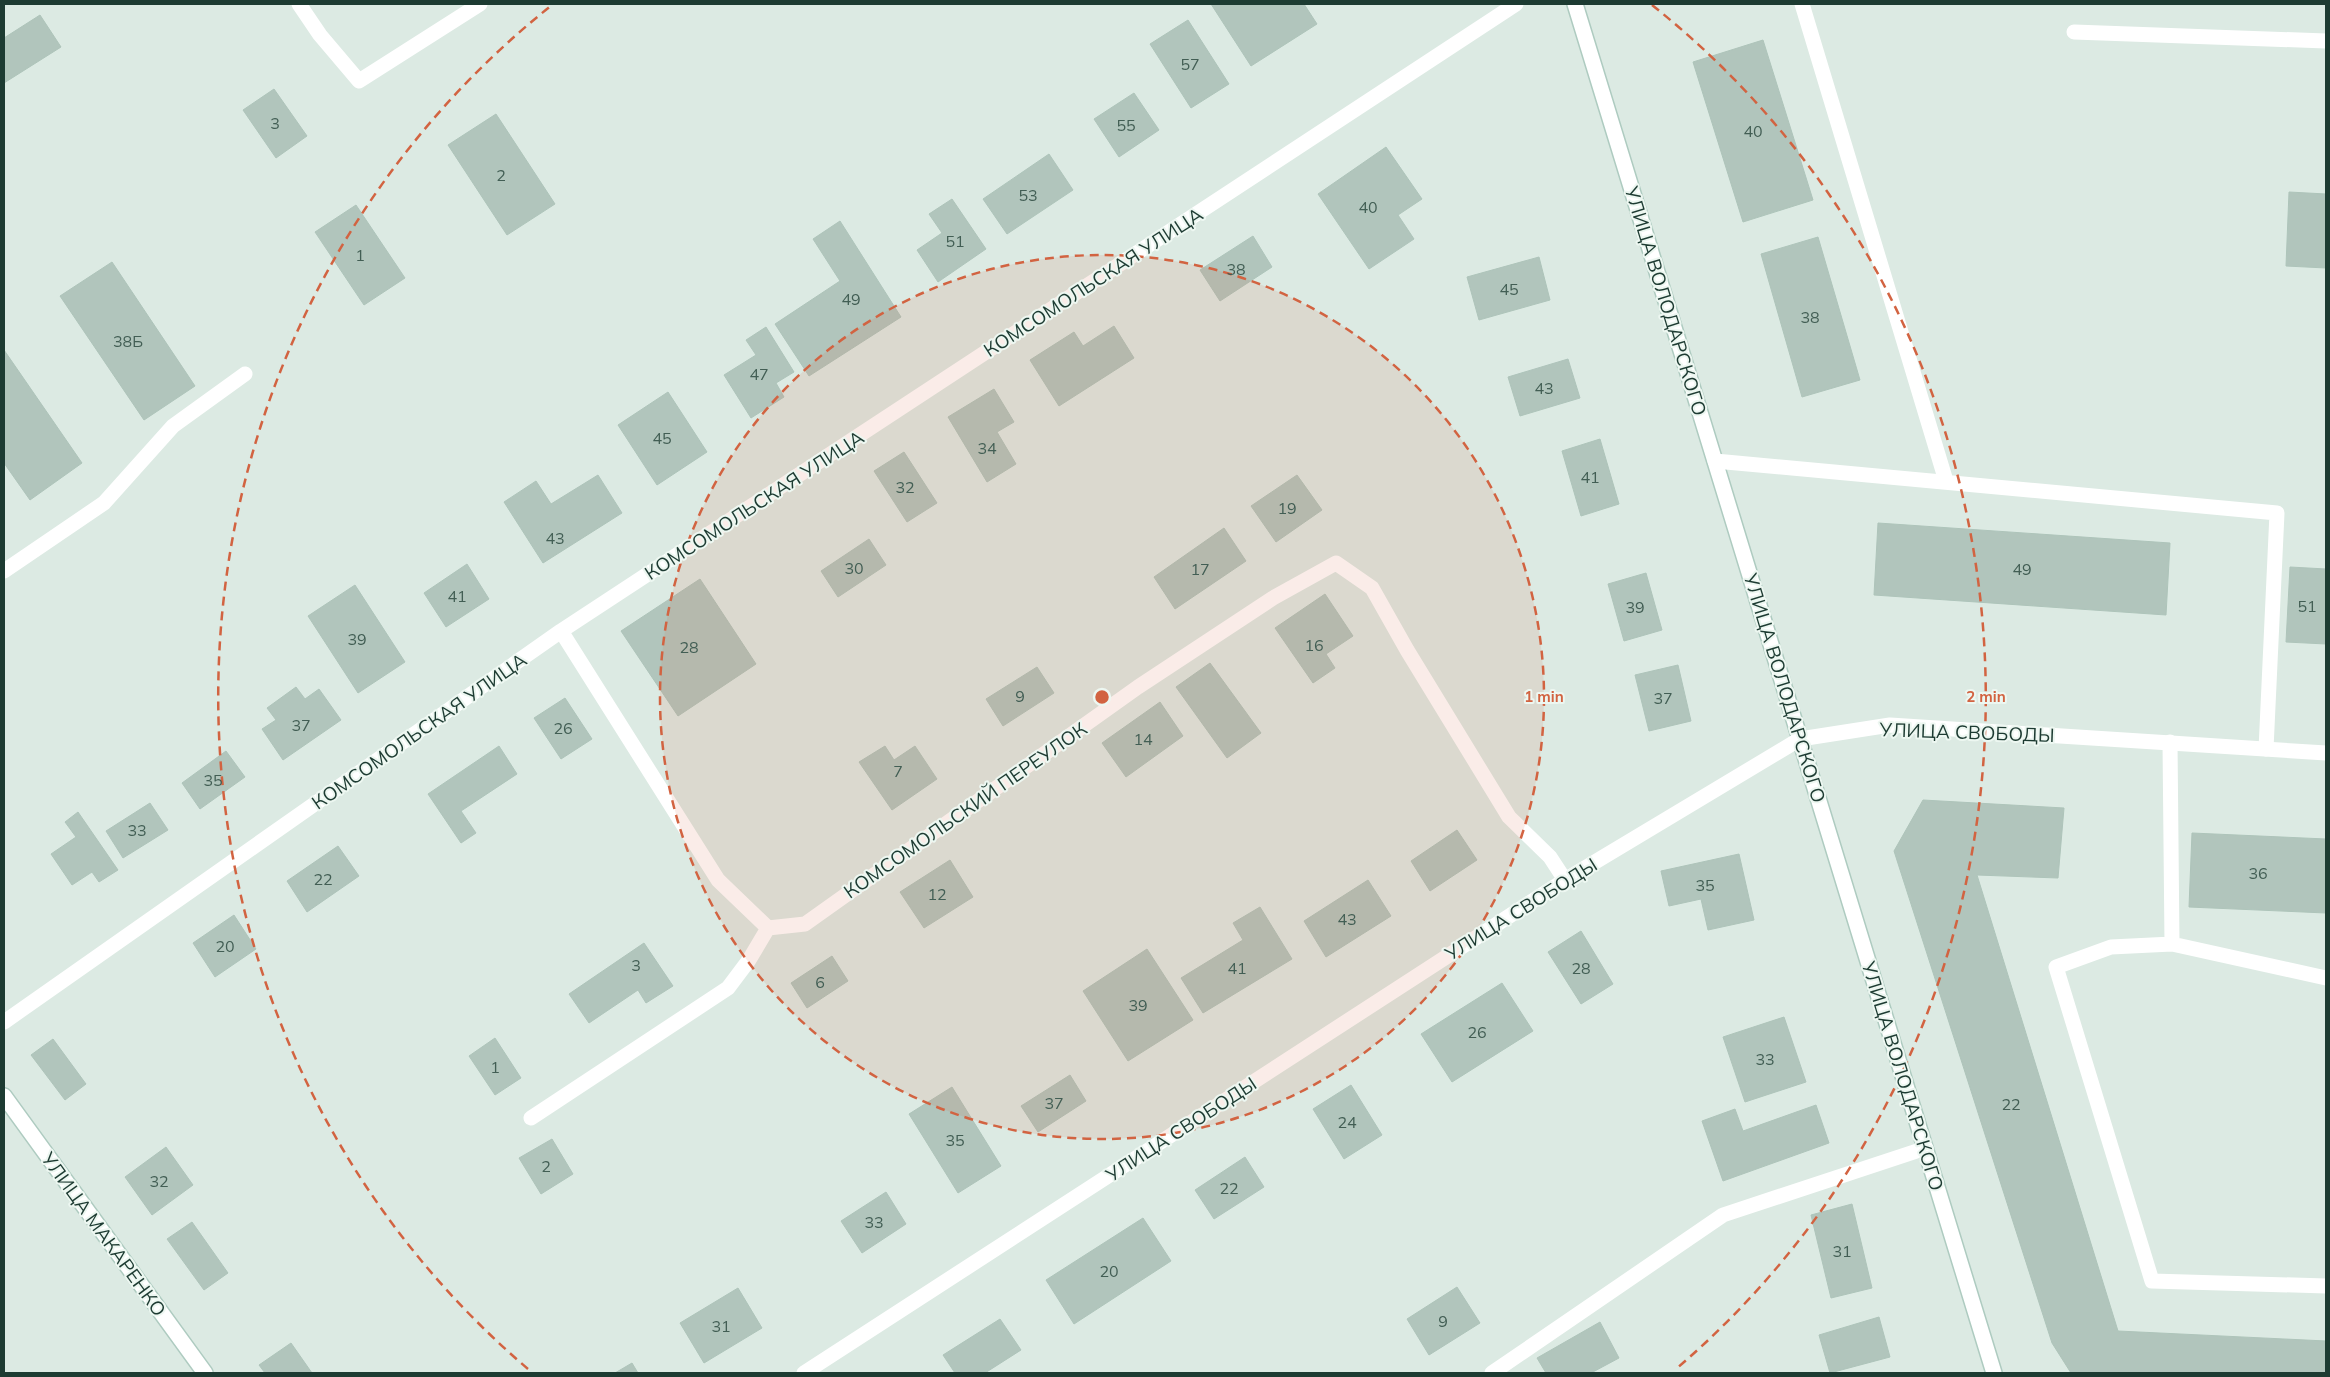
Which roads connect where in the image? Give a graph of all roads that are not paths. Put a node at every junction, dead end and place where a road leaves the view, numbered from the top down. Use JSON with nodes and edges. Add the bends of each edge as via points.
{"nodes":[{"id":1,"x":299,"y":4,"type":"edge"},
{"id":2,"x":480,"y":4,"type":"edge"},
{"id":3,"x":1516,"y":4,"type":"edge"},
{"id":4,"x":1575,"y":4,"type":"edge"},
{"id":5,"x":1802,"y":4,"type":"edge"},
{"id":6,"x":2074,"y":32,"type":"dead end"},
{"id":7,"x":2326,"y":41,"type":"edge"},
{"id":8,"x":245,"y":374,"type":"dead end"},
{"id":9,"x":1715,"y":461,"type":"junction"},
{"id":10,"x":1946,"y":481,"type":"junction"},
{"id":11,"x":4,"y":571,"type":"edge"},
{"id":12,"x":561,"y":632,"type":"junction"},
{"id":13,"x":1800,"y":739,"type":"junction"},
{"id":14,"x":2170,"y":742,"type":"junction"},
{"id":15,"x":2266,"y":749,"type":"junction"},
{"id":16,"x":2326,"y":753,"type":"edge"},
{"id":17,"x":1565,"y":880,"type":"junction"},
{"id":18,"x":768,"y":928,"type":"junction"},
{"id":19,"x":2172,"y":944,"type":"junction"},
{"id":20,"x":2326,"y":978,"type":"edge"},
{"id":21,"x":4,"y":1022,"type":"edge"},
{"id":22,"x":4,"y":1096,"type":"edge"},
{"id":23,"x":531,"y":1118,"type":"dead end"},
{"id":24,"x":1926,"y":1148,"type":"junction"},
{"id":25,"x":2326,"y":1286,"type":"edge"},
{"id":26,"x":205,"y":1373,"type":"edge"},
{"id":27,"x":804,"y":1373,"type":"edge"},
{"id":28,"x":1492,"y":1373,"type":"edge"},
{"id":29,"x":1994,"y":1373,"type":"edge"}],
"edges":[{"from":1,"to":2,"type":"street","via":[[359,81]]},
{"from":3,"to":12,"type":"street","name":"КОМСОМОЛЬСКАЯ УЛИЦА"},
{"from":4,"to":9,"type":"street","name":"УЛИЦА ВОЛОДАРСКОГО"},
{"from":5,"to":10,"type":"street"},
{"from":6,"to":7,"type":"street"},
{"from":8,"to":11,"type":"street","via":[[173,426],[104,502]]},
{"from":9,"to":10,"type":"street"},
{"from":9,"to":13,"type":"street","name":"УЛИЦА ВОЛОДАРСКОГО"},
{"from":10,"to":15,"type":"street","via":[[2277,513]]},
{"from":12,"to":18,"type":"street","via":[[718,880]]},
{"from":12,"to":21,"type":"street","name":"КОМСОМОЛЬСКАЯ УЛИЦА"},
{"from":13,"to":14,"type":"street","name":"УЛИЦА СВОБОДЫ","via":[[1890,725]]},
{"from":13,"to":17,"type":"street","name":"УЛИЦА СВОБОДЫ"},
{"from":13,"to":24,"type":"street","name":"УЛИЦА ВОЛОДАРСКОГО"},
{"from":14,"to":15,"type":"street","name":"УЛИЦА СВОБОДЫ"},
{"from":14,"to":19,"type":"street"},
{"from":15,"to":16,"type":"street","name":"УЛИЦА СВОБОДЫ"},
{"from":17,"to":18,"type":"street","name":"КОМСОМОЛЬСКИЙ ПЕРЕУЛОК","via":[[1550,857],[1510,817],[1372,588],[1336,563],[1273,598],[1138,687],[805,924]]},
{"from":17,"to":27,"type":"street","name":"УЛИЦА СВОБОДЫ"},
{"from":18,"to":23,"type":"street","via":[[728,988]]},
{"from":19,"to":20,"type":"street"},
{"from":19,"to":25,"type":"street","via":[[2111,947],[2056,968],[2152,1281]]},
{"from":22,"to":26,"type":"street","name":"УЛИЦА МАКАРЕНКО"},
{"from":24,"to":28,"type":"street","via":[[1723,1215]]},
{"from":24,"to":29,"type":"street","name":"УЛИЦА ВОЛОДАРСКОГО"}]}
